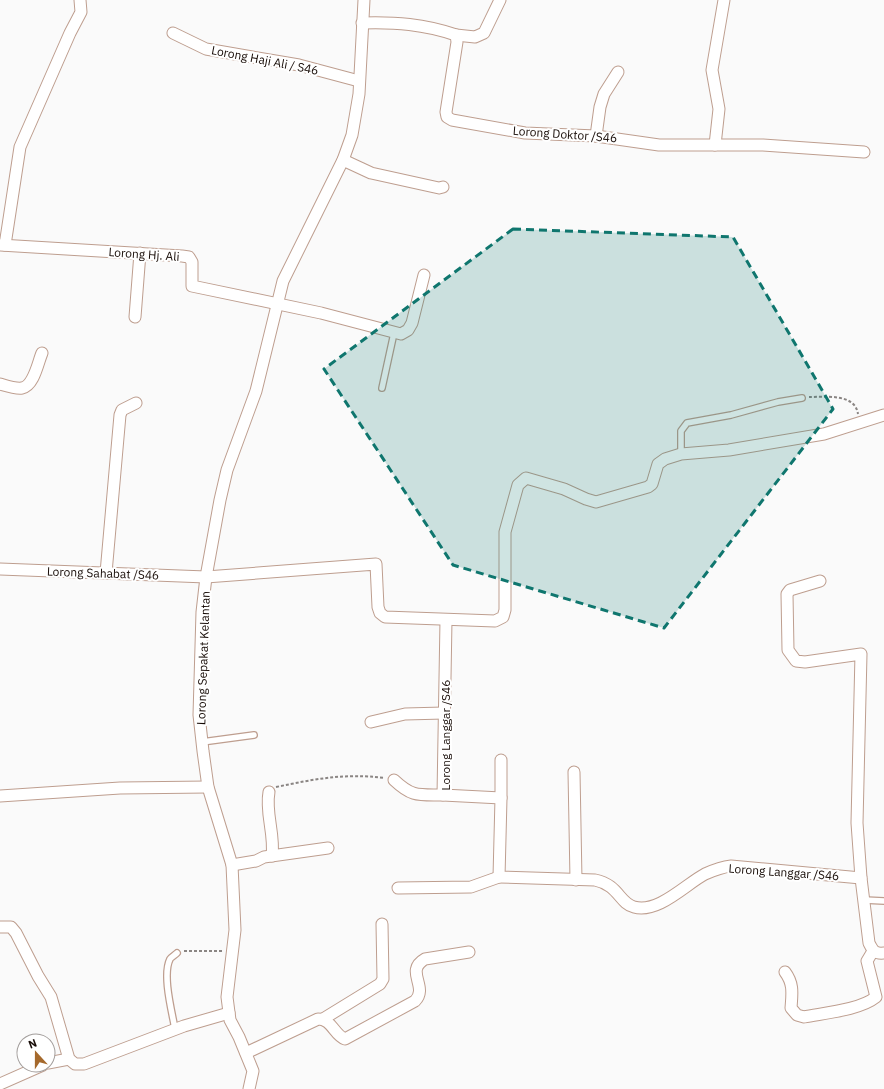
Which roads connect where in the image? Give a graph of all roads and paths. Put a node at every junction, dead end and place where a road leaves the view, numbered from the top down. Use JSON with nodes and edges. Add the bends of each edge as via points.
{"nodes":[{"id":1,"x":80,"y":0,"type":"edge"},
{"id":2,"x":364,"y":0,"type":"edge"},
{"id":3,"x":500,"y":0,"type":"edge"},
{"id":4,"x":724,"y":0,"type":"edge"},
{"id":5,"x":362,"y":23,"type":"junction"},
{"id":6,"x":173,"y":32,"type":"dead end"},
{"id":7,"x":456,"y":35,"type":"junction"},
{"id":8,"x":618,"y":72,"type":"dead end"},
{"id":9,"x":359,"y":81,"type":"junction"},
{"id":10,"x":596,"y":136,"type":"junction"},
{"id":11,"x":715,"y":145,"type":"junction"},
{"id":12,"x":864,"y":152,"type":"dead end"},
{"id":13,"x":343,"y":160,"type":"junction"},
{"id":14,"x":443,"y":187,"type":"dead end"},
{"id":15,"x":3,"y":245,"type":"edge"},
{"id":16,"x":140,"y":253,"type":"junction"},
{"id":17,"x":424,"y":275,"type":"dead end"},
{"id":18,"x":278,"y":303,"type":"junction"},
{"id":19,"x":135,"y":317,"type":"dead end"},
{"id":20,"x":394,"y":333,"type":"junction"},
{"id":21,"x":42,"y":353,"type":"dead end"},
{"id":22,"x":0,"y":384,"type":"edge"},
{"id":23,"x":382,"y":388,"type":"dead end"},
{"id":24,"x":802,"y":398,"type":"joint"},
{"id":25,"x":136,"y":403,"type":"dead end"},
{"id":26,"x":884,"y":415,"type":"edge"},
{"id":27,"x":860,"y":423,"type":"junction"},
{"id":28,"x":681,"y":454,"type":"junction"},
{"id":29,"x":0,"y":568,"type":"edge"},
{"id":30,"x":106,"y":573,"type":"junction"},
{"id":31,"x":206,"y":576,"type":"junction"},
{"id":32,"x":820,"y":582,"type":"dead end"},
{"id":33,"x":446,"y":620,"type":"junction"},
{"id":34,"x":444,"y":713,"type":"junction"},
{"id":35,"x":371,"y":722,"type":"dead end"},
{"id":36,"x":254,"y":735,"type":"dead end"},
{"id":37,"x":202,"y":742,"type":"junction"},
{"id":38,"x":500,"y":760,"type":"dead end"},
{"id":39,"x":574,"y":772,"type":"dead end"},
{"id":40,"x":394,"y":780,"type":"joint"},
{"id":41,"x":208,"y":787,"type":"junction"},
{"id":42,"x":269,"y":792,"type":"joint"},
{"id":43,"x":443,"y":795,"type":"junction"},
{"id":44,"x":0,"y":796,"type":"edge"},
{"id":45,"x":501,"y":798,"type":"junction"},
{"id":46,"x":328,"y":848,"type":"dead end"},
{"id":47,"x":272,"y":856,"type":"junction"},
{"id":48,"x":232,"y":865,"type":"junction"},
{"id":49,"x":499,"y":877,"type":"junction"},
{"id":50,"x":861,"y":878,"type":"junction"},
{"id":51,"x":576,"y":880,"type":"junction"},
{"id":52,"x":398,"y":888,"type":"dead end"},
{"id":53,"x":864,"y":900,"type":"junction"},
{"id":54,"x":884,"y":901,"type":"edge"},
{"id":55,"x":382,"y":924,"type":"dead end"},
{"id":56,"x":0,"y":927,"type":"edge"},
{"id":57,"x":232,"y":951,"type":"junction"},
{"id":58,"x":873,"y":951,"type":"junction"},
{"id":59,"x":469,"y":952,"type":"dead end"},
{"id":60,"x":177,"y":953,"type":"joint"},
{"id":61,"x":884,"y":953,"type":"edge"},
{"id":62,"x":785,"y":972,"type":"dead end"},
{"id":63,"x":229,"y":1013,"type":"junction"},
{"id":64,"x":323,"y":1019,"type":"junction"},
{"id":65,"x":175,"y":1029,"type":"junction"},
{"id":66,"x":246,"y":1053,"type":"junction"},
{"id":67,"x":69,"y":1059,"type":"junction"},
{"id":68,"x":56,"y":1062,"type":"edge"},
{"id":69,"x":25,"y":1073,"type":"edge"},
{"id":70,"x":0,"y":1084,"type":"edge"},
{"id":71,"x":249,"y":1089,"type":"edge"}],
"edges":[{"from":1,"to":15,"type":"street","via":[[81,12],[20,147]]},
{"from":2,"to":5,"type":"street","name":"Lorong Sepakat Kelantan"},
{"from":3,"to":7,"type":"street","via":[[484,33],[475,37]]},
{"from":4,"to":11,"type":"street","via":[[712,70],[719,109]]},
{"from":5,"to":7,"type":"street","via":[[434,27]]},
{"from":5,"to":9,"type":"street","name":"Lorong Sepakat Kelantan"},
{"from":6,"to":9,"type":"street","name":"Lorong Haji Ali / S46","via":[[206,49],[292,63]]},
{"from":7,"to":10,"type":"street","name":"Lorong Doktor /S46","via":[[446,112],[450,120],[525,133]]},
{"from":8,"to":10,"type":"street","via":[[604,94]]},
{"from":9,"to":13,"type":"street","name":"Lorong Sepakat Kelantan","via":[[352,135]]},
{"from":10,"to":11,"type":"street","name":"Lorong Doktor /S46","via":[[659,144]]},
{"from":11,"to":12,"type":"street","name":"Lorong Doktor /S46","via":[[763,145]]},
{"from":13,"to":14,"type":"street","via":[[371,173]]},
{"from":13,"to":18,"type":"street","name":"Lorong Sepakat Kelantan","via":[[283,281]]},
{"from":15,"to":16,"type":"street","name":"Lorong Hj. Ali"},
{"from":16,"to":18,"type":"street","name":"Lorong Hj. Ali","via":[[189,258],[192,262],[192,286]]},
{"from":16,"to":19,"type":"street"},
{"from":17,"to":20,"type":"street","via":[[412,323],[408,330],[401,334]]},
{"from":18,"to":20,"type":"street"},
{"from":18,"to":31,"type":"street","name":"Lorong Sepakat Kelantan","via":[[256,391],[220,500]]},
{"from":20,"to":23,"type":"lane"},
{"from":21,"to":22,"type":"street","via":[[30,384],[20,388]]},
{"from":24,"to":27,"type":"path","via":[[827,397],[852,401],[857,406]]},
{"from":24,"to":28,"type":"lane","via":[[687,422],[681,431]]},
{"from":25,"to":30,"type":"street","via":[[122,410],[120,415]]},
{"from":26,"to":27,"type":"street"},
{"from":27,"to":28,"type":"street","via":[[824,434],[729,450]]},
{"from":28,"to":33,"type":"street","via":[[660,461],[652,484],[648,487],[602,501],[586,499],[533,479],[526,478],[521,481],[505,532],[505,614],[495,621]]},
{"from":29,"to":30,"type":"street","name":"Lorong Sahabat /S46"},
{"from":30,"to":31,"type":"street","name":"Lorong Sahabat /S46"},
{"from":31,"to":33,"type":"street","via":[[376,564],[378,607],[385,618]]},
{"from":31,"to":37,"type":"street","name":"Lorong Sepakat Kelantan","via":[[200,681]]},
{"from":32,"to":50,"type":"street","via":[[790,590],[787,594],[788,650],[796,661],[805,662],[860,654],[856,823]]},
{"from":33,"to":34,"type":"street","name":"Lorong Langgar /S46"},
{"from":34,"to":35,"type":"street","via":[[405,714]]},
{"from":34,"to":43,"type":"street","name":"Lorong Langgar /S46"},
{"from":36,"to":37,"type":"lane"},
{"from":37,"to":41,"type":"street","name":"Lorong Sepakat Kelantan"},
{"from":38,"to":45,"type":"street"},
{"from":39,"to":51,"type":"street"},
{"from":40,"to":42,"type":"path","via":[[349,775],[275,787]]},
{"from":40,"to":43,"type":"street","via":[[407,792],[415,795]]},
{"from":41,"to":44,"type":"street","via":[[120,788]]},
{"from":41,"to":48,"type":"street","name":"Lorong Sepakat Kelantan"},
{"from":42,"to":47,"type":"street","via":[[274,844]]},
{"from":43,"to":45,"type":"street","name":"Lorong Langgar /S46"},
{"from":45,"to":49,"type":"street"},
{"from":46,"to":47,"type":"street"},
{"from":47,"to":48,"type":"street"},
{"from":48,"to":57,"type":"street","name":"Lorong Sepakat Kelantan","via":[[235,930]]},
{"from":49,"to":51,"type":"street","name":"Lorong Langgar /S46"},
{"from":49,"to":52,"type":"street","via":[[471,887]]},
{"from":50,"to":51,"type":"street","name":"Lorong Langgar /S46","via":[[731,866],[705,874],[666,900],[650,907],[635,908],[628,905],[612,886],[605,882]]},
{"from":50,"to":53,"type":"street"},
{"from":53,"to":54,"type":"lane"},
{"from":53,"to":58,"type":"street"},
{"from":55,"to":64,"type":"street","via":[[383,979],[380,984]]},
{"from":56,"to":67,"type":"street","via":[[11,927],[16,933],[51,997]]},
{"from":57,"to":60,"type":"path","via":[[187,950]]},
{"from":57,"to":63,"type":"street","name":"Lorong Sepakat Kelantan","via":[[227,997]]},
{"from":58,"to":61,"type":"street","via":[[878,954]]},
{"from":58,"to":62,"type":"street","via":[[867,961],[876,997],[872,1001],[849,1008],[804,1017],[797,1015],[791,1008],[792,986]]},
{"from":59,"to":64,"type":"street","via":[[425,959],[418,963],[415,969],[419,997],[345,1039]]},
{"from":60,"to":65,"type":"lane","via":[[170,959],[168,970],[168,998]]},
{"from":63,"to":65,"type":"street"},
{"from":63,"to":66,"type":"street","name":"Lorong Sepakat Kelantan"},
{"from":64,"to":66,"type":"street","via":[[318,1019]]},
{"from":65,"to":67,"type":"street","via":[[84,1064],[75,1064]]},
{"from":66,"to":71,"type":"street","name":"Lorong Sepakat Kelantan","via":[[253,1071]]},
{"from":67,"to":68,"type":"street"},
{"from":69,"to":70,"type":"street"}]}
